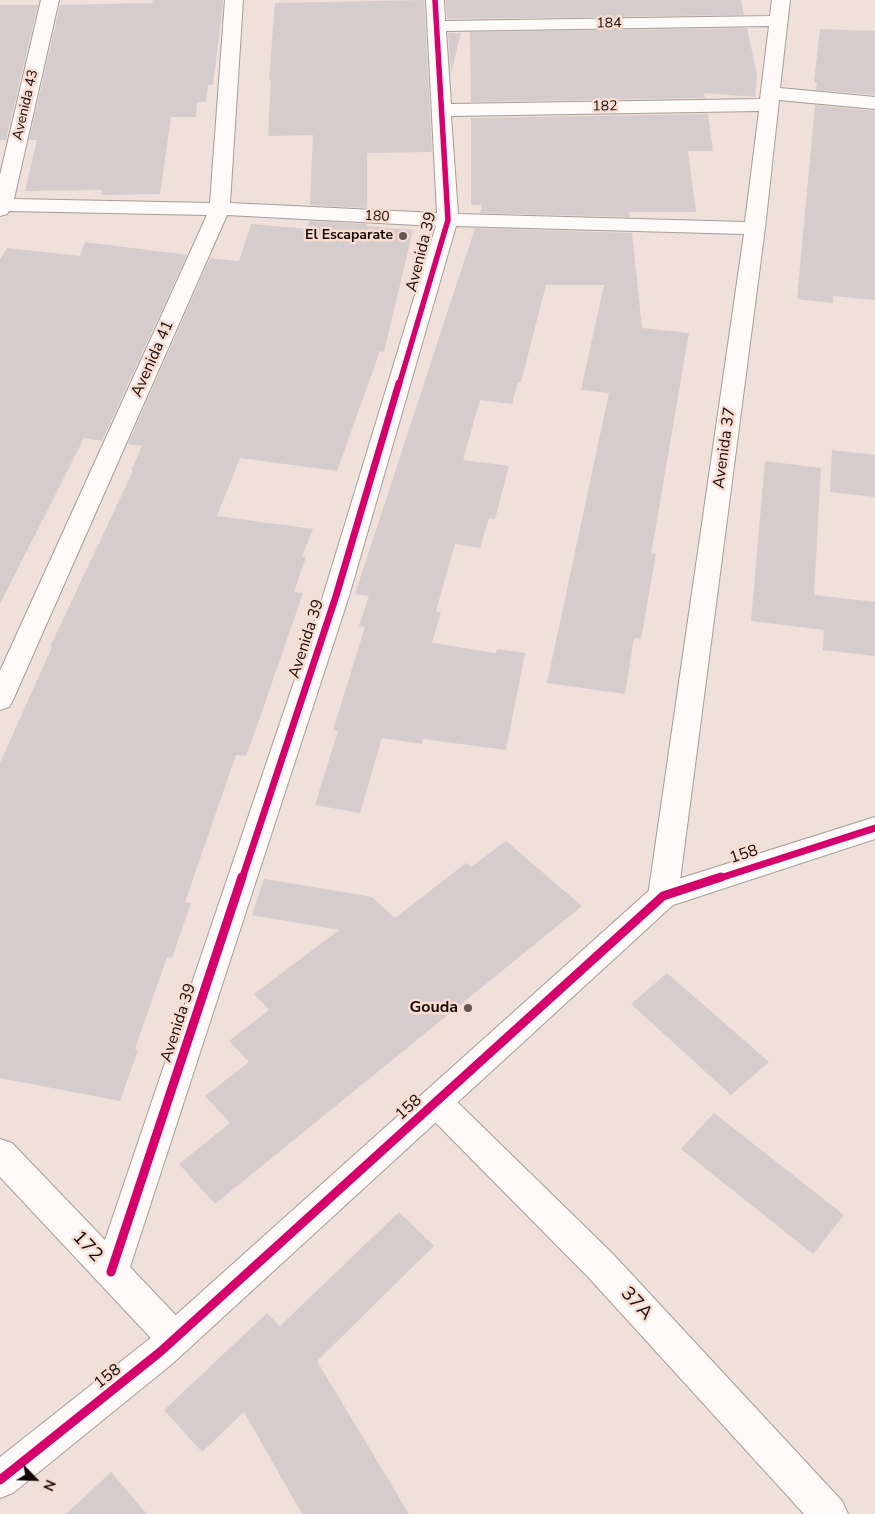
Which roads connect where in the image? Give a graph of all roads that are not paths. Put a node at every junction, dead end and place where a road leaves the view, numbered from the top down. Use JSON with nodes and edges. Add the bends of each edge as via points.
{"nodes":[{"id":1,"x":50,"y":0,"type":"edge"},
{"id":2,"x":234,"y":0,"type":"edge"},
{"id":3,"x":436,"y":0,"type":"edge"},
{"id":4,"x":780,"y":11,"type":"edge"},
{"id":5,"x":438,"y":26,"type":"junction"},
{"id":6,"x":769,"y":99,"type":"junction"},
{"id":7,"x":875,"y":103,"type":"edge"},
{"id":8,"x":442,"y":110,"type":"junction"},
{"id":9,"x":1,"y":207,"type":"edge"},
{"id":10,"x":220,"y":209,"type":"junction"},
{"id":11,"x":448,"y":220,"type":"junction"},
{"id":12,"x":755,"y":228,"type":"junction"},
{"id":13,"x":0,"y":700,"type":"edge"},
{"id":14,"x":875,"y":828,"type":"edge"},
{"id":15,"x":663,"y":896,"type":"junction"},
{"id":16,"x":436,"y":1102,"type":"junction"},
{"id":17,"x":0,"y":1154,"type":"edge"},
{"id":18,"x":111,"y":1272,"type":"junction"},
{"id":19,"x":174,"y":1338,"type":"junction"},
{"id":20,"x":0,"y":1480,"type":"edge"},
{"id":21,"x":829,"y":1514,"type":"edge"}],
"edges":[{"from":1,"to":9,"type":"street","name":"Avenida 43"},
{"from":2,"to":10,"type":"street","name":"Avenida 41"},
{"from":3,"to":5,"type":"street","name":"Avenida 39"},
{"from":4,"to":5,"type":"street","name":"184"},
{"from":4,"to":6,"type":"street","name":"Avenida 37"},
{"from":5,"to":8,"type":"street","name":"Avenida 39"},
{"from":6,"to":7,"type":"street","name":"182"},
{"from":6,"to":8,"type":"street","name":"182"},
{"from":6,"to":12,"type":"street","name":"Avenida 37"},
{"from":8,"to":11,"type":"street","name":"Avenida 39"},
{"from":9,"to":10,"type":"street","name":"180"},
{"from":10,"to":11,"type":"street","name":"180"},
{"from":10,"to":13,"type":"street","name":"Avenida 41"},
{"from":11,"to":12,"type":"street","name":"180"},
{"from":11,"to":18,"type":"street","name":"Avenida 39","via":[[336,596]]},
{"from":12,"to":15,"type":"street","name":"Avenida 37"},
{"from":14,"to":15,"type":"street","name":"158"},
{"from":15,"to":16,"type":"street","name":"158"},
{"from":16,"to":19,"type":"street","name":"158"},
{"from":16,"to":21,"type":"street","name":"37A","via":[[602,1266]]},
{"from":17,"to":18,"type":"street","name":"172"},
{"from":18,"to":19,"type":"street","name":"172"},
{"from":19,"to":20,"type":"street","name":"158"}]}
